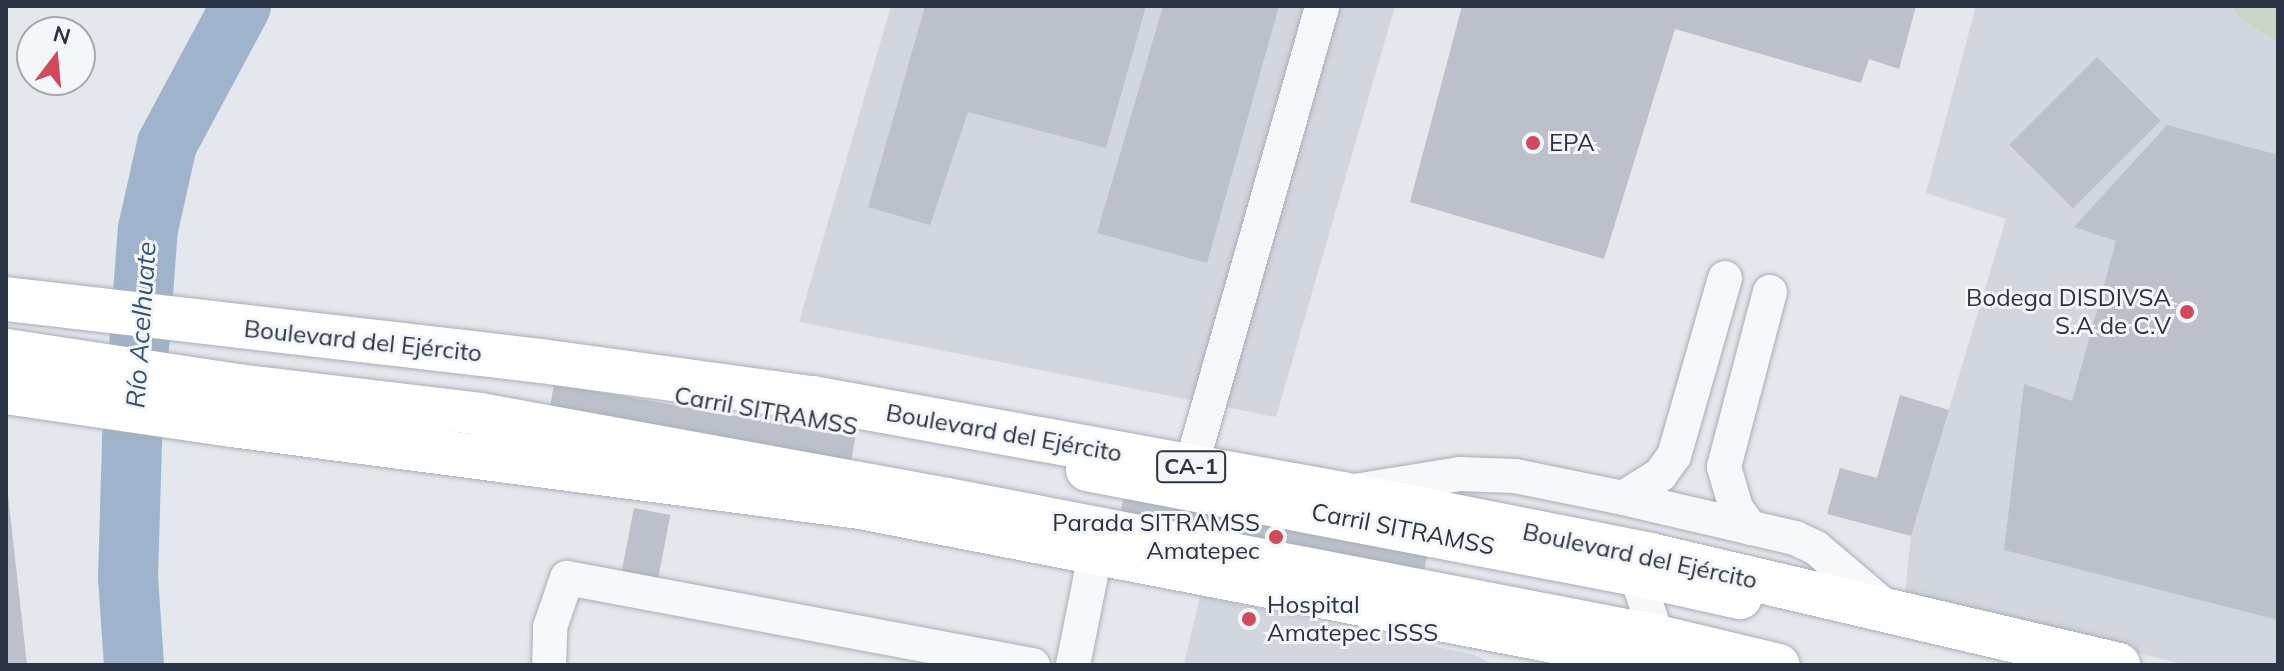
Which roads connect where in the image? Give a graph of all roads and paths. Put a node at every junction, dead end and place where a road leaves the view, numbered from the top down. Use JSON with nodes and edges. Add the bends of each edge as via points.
{"nodes":[{"id":1,"x":1322,"y":6,"type":"edge"},
{"id":2,"x":1725,"y":278,"type":"dead end"},
{"id":3,"x":1770,"y":292,"type":"dead end"},
{"id":4,"x":15,"y":332,"type":"edge"},
{"id":5,"x":242,"y":372,"type":"junction"},
{"id":6,"x":1191,"y":467,"type":"junction"},
{"id":7,"x":1343,"y":494,"type":"junction"},
{"id":8,"x":1623,"y":498,"type":"junction"},
{"id":9,"x":1750,"y":528,"type":"junction"},
{"id":10,"x":1096,"y":550,"type":"junction"},
{"id":11,"x":1630,"y":563,"type":"junction"},
{"id":12,"x":1893,"y":613,"type":"junction"},
{"id":13,"x":1486,"y":626,"type":"junction"},
{"id":14,"x":1663,"y":657,"type":"edge"},
{"id":15,"x":549,"y":665,"type":"edge"},
{"id":16,"x":1033,"y":665,"type":"edge"},
{"id":17,"x":1073,"y":665,"type":"edge"},
{"id":18,"x":1536,"y":665,"type":"edge"},
{"id":19,"x":1779,"y":665,"type":"edge"},
{"id":20,"x":2034,"y":665,"type":"edge"},
{"id":21,"x":2118,"y":665,"type":"edge"}],
"edges":[{"from":1,"to":6,"type":"street"},
{"from":2,"to":8,"type":"street","via":[[1674,456],[1660,475]]},
{"from":3,"to":9,"type":"street","via":[[1724,467],[1736,508]]},
{"from":4,"to":5,"type":"highway","name":"Boulevard del Ejército","number":"CA-1"},
{"from":4,"to":5,"type":"highway","name":"Boulevard del Ejército","number":"CA-1"},
{"from":5,"to":6,"type":"highway","name":"Boulevard del Ejército","number":"CA-1","via":[[541,361],[812,398]]},
{"from":5,"to":10,"type":"highway","name":"Boulevard del Ejército","number":"CA-1","via":[[860,507]]},
{"from":5,"to":11,"type":"main road","name":"Carril SITRAMSS","via":[[609,383]]},
{"from":5,"to":14,"type":"main road","via":[[948,499]]},
{"from":6,"to":7,"type":"highway","name":"Boulevard del Ejército","number":"CA-1"},
{"from":7,"to":8,"type":"street","via":[[1460,474],[1515,476]]},
{"from":7,"to":11,"type":"highway","name":"Boulevard del Ejército","number":"CA-1"},
{"from":8,"to":9,"type":"street"},
{"from":9,"to":12,"type":"street","via":[[1816,548]]},
{"from":10,"to":13,"type":"highway","name":"Boulevard del Ejército","number":"CA-1"},
{"from":10,"to":17,"type":"street"},
{"from":11,"to":12,"type":"highway","name":"Boulevard del Ejército","number":"CA-1"},
{"from":11,"to":14,"type":"street"},
{"from":11,"to":20,"type":"main road","name":"Carril SITRAMSS"},
{"from":12,"to":21,"type":"highway","name":"Boulevard del Ejército","number":"CA-1"},
{"from":13,"to":14,"type":"highway","name":"Boulevard del Ejército","number":"CA-1"},
{"from":13,"to":18,"type":"highway"},
{"from":14,"to":19,"type":"main road"},
{"from":15,"to":16,"type":"street","via":[[550,627],[567,578]]}]}
